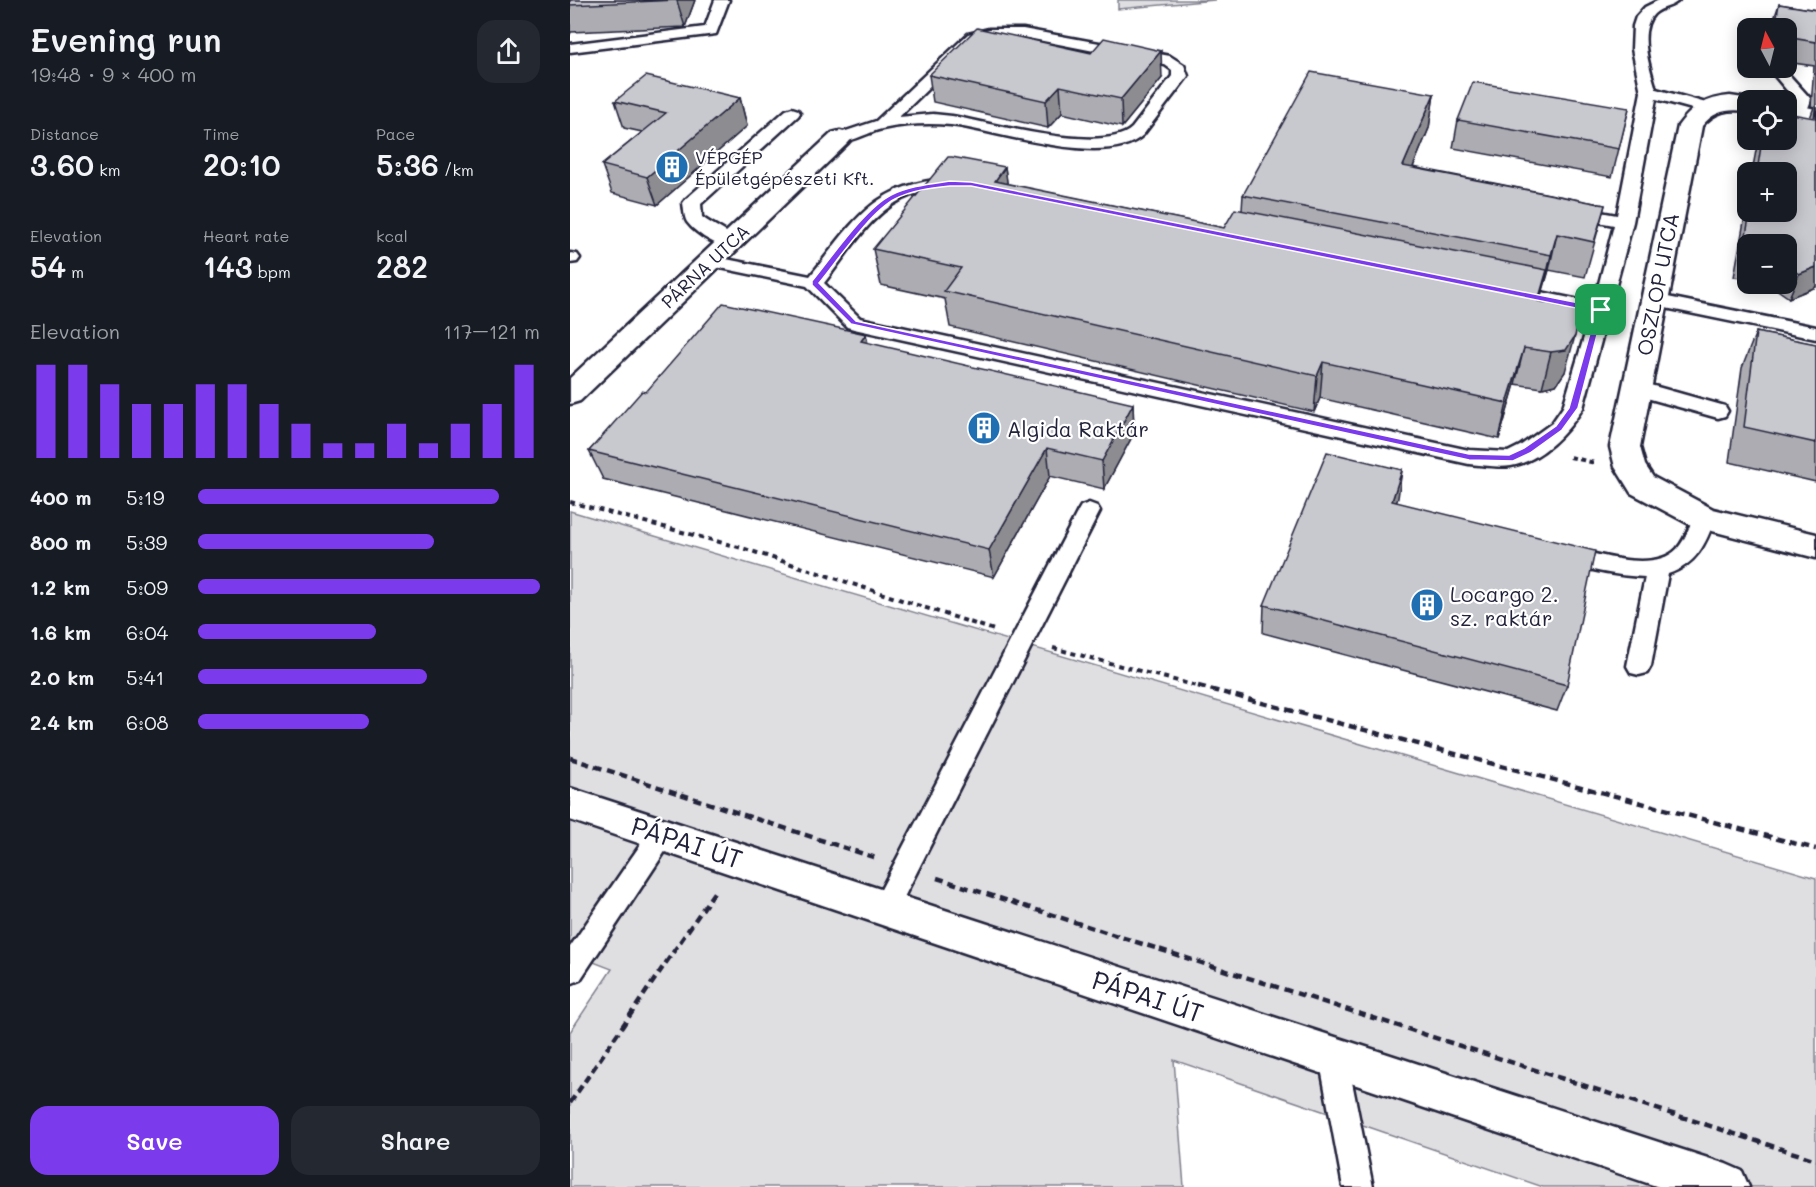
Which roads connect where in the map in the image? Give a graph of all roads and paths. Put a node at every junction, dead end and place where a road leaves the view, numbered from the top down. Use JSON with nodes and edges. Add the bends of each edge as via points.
{"nodes":[{"id":1,"x":722,"y":0,"type":"edge"},
{"id":2,"x":1672,"y":0,"type":"edge"},
{"id":3,"x":570,"y":48,"type":"edge"},
{"id":4,"x":1784,"y":78,"type":"edge"},
{"id":5,"x":1649,"y":92,"type":"junction"},
{"id":6,"x":1737,"y":104,"type":"edge"},
{"id":7,"x":1707,"y":108,"type":"junction"},
{"id":8,"x":792,"y":113,"type":"dead end"},
{"id":9,"x":1800,"y":113,"type":"edge"},
{"id":10,"x":882,"y":124,"type":"junction"},
{"id":11,"x":840,"y":138,"type":"joint"},
{"id":12,"x":971,"y":184,"type":"edge"},
{"id":13,"x":1555,"y":209,"type":"edge"},
{"id":14,"x":1624,"y":222,"type":"junction"},
{"id":15,"x":730,"y":243,"type":"junction"},
{"id":16,"x":711,"y":261,"type":"junction"},
{"id":17,"x":814,"y":283,"type":"junction"},
{"id":18,"x":1497,"y":289,"type":"edge"},
{"id":19,"x":1653,"y":300,"type":"junction"},
{"id":20,"x":1601,"y":310,"type":"junction"},
{"id":21,"x":1816,"y":333,"type":"edge"},
{"id":22,"x":1636,"y":388,"type":"junction"},
{"id":23,"x":570,"y":394,"type":"edge"},
{"id":24,"x":1718,"y":411,"type":"dead end"},
{"id":25,"x":570,"y":502,"type":"edge"},
{"id":26,"x":1089,"y":512,"type":"dead end"},
{"id":27,"x":1704,"y":518,"type":"junction"},
{"id":28,"x":1816,"y":546,"type":"edge"},
{"id":29,"x":1549,"y":550,"type":"edge"},
{"id":30,"x":1658,"y":570,"type":"junction"},
{"id":31,"x":1024,"y":640,"type":"junction"},
{"id":32,"x":1639,"y":666,"type":"dead end"},
{"id":33,"x":570,"y":758,"type":"edge"},
{"id":34,"x":570,"y":804,"type":"edge"},
{"id":35,"x":663,"y":833,"type":"junction"},
{"id":36,"x":1816,"y":849,"type":"edge"},
{"id":37,"x":738,"y":858,"type":"junction"},
{"id":38,"x":907,"y":868,"type":"junction"},
{"id":39,"x":885,"y":908,"type":"junction"},
{"id":40,"x":570,"y":971,"type":"edge"},
{"id":41,"x":1333,"y":1057,"type":"junction"},
{"id":42,"x":570,"y":1103,"type":"edge"},
{"id":43,"x":1816,"y":1160,"type":"edge"},
{"id":44,"x":1358,"y":1187,"type":"edge"},
{"id":45,"x":1726,"y":1187,"type":"edge"}],
"edges":[{"from":1,"to":3,"type":"lane","via":[[711,31]]},
{"from":2,"to":5,"type":"lane","via":[[1649,10],[1640,22],[1641,64]]},
{"from":4,"to":9,"type":"lane","via":[[1803,100]]},
{"from":5,"to":7,"type":"lane"},
{"from":5,"to":14,"type":"lane"},
{"from":6,"to":7,"type":"street"},
{"from":7,"to":19,"type":"street","name":"OSZLOP UTCA","via":[[1698,113],[1690,126]]},
{"from":8,"to":15,"type":"lane","via":[[692,203],[694,219]]},
{"from":10,"to":10,"type":"lane","via":[[954,120],[1078,144],[1114,143],[1130,139],[1180,76],[1179,68],[1162,59],[1023,33],[989,33],[973,37]]},
{"from":10,"to":11,"type":"lane"},
{"from":11,"to":15,"type":"street","name":"PÁRNA UTCA"},
{"from":12,"to":17,"type":"lane","via":[[917,188],[892,197],[876,209]]},
{"from":13,"to":14,"type":"lane"},
{"from":14,"to":20,"type":"lane"},
{"from":15,"to":16,"type":"street","name":"PÁRNA UTCA"},
{"from":16,"to":17,"type":"lane"},
{"from":16,"to":23,"type":"street","name":"PÁRNA UTCA"},
{"from":17,"to":20,"type":"lane","via":[[854,323],[1490,459],[1510,459],[1527,451],[1559,428],[1574,408]]},
{"from":18,"to":20,"type":"lane"},
{"from":19,"to":21,"type":"lane"},
{"from":19,"to":22,"type":"street","name":"OSZLOP UTCA"},
{"from":22,"to":24,"type":"lane"},
{"from":22,"to":27,"type":"street","name":"OSZLOP UTCA","via":[[1625,447],[1630,467],[1642,485]]},
{"from":25,"to":31,"type":"path","via":[[742,548]]},
{"from":26,"to":31,"type":"lane"},
{"from":27,"to":28,"type":"street"},
{"from":27,"to":30,"type":"lane","via":[[1700,538],[1684,558]]},
{"from":29,"to":30,"type":"lane","via":[[1615,566]]},
{"from":30,"to":32,"type":"lane"},
{"from":31,"to":36,"type":"path"},
{"from":31,"to":38,"type":"lane"},
{"from":33,"to":38,"type":"path"},
{"from":34,"to":35,"type":"street","name":"PÁPAI ÚT"},
{"from":35,"to":37,"type":"street","name":"PÁPAI ÚT"},
{"from":35,"to":40,"type":"lane"},
{"from":37,"to":39,"type":"street","name":"PÁPAI ÚT"},
{"from":37,"to":42,"type":"path"},
{"from":38,"to":39,"type":"lane"},
{"from":38,"to":43,"type":"path"},
{"from":39,"to":41,"type":"street","name":"PÁPAI ÚT"},
{"from":41,"to":44,"type":"lane"},
{"from":41,"to":45,"type":"street","name":"PÁPAI ÚT"}]}
